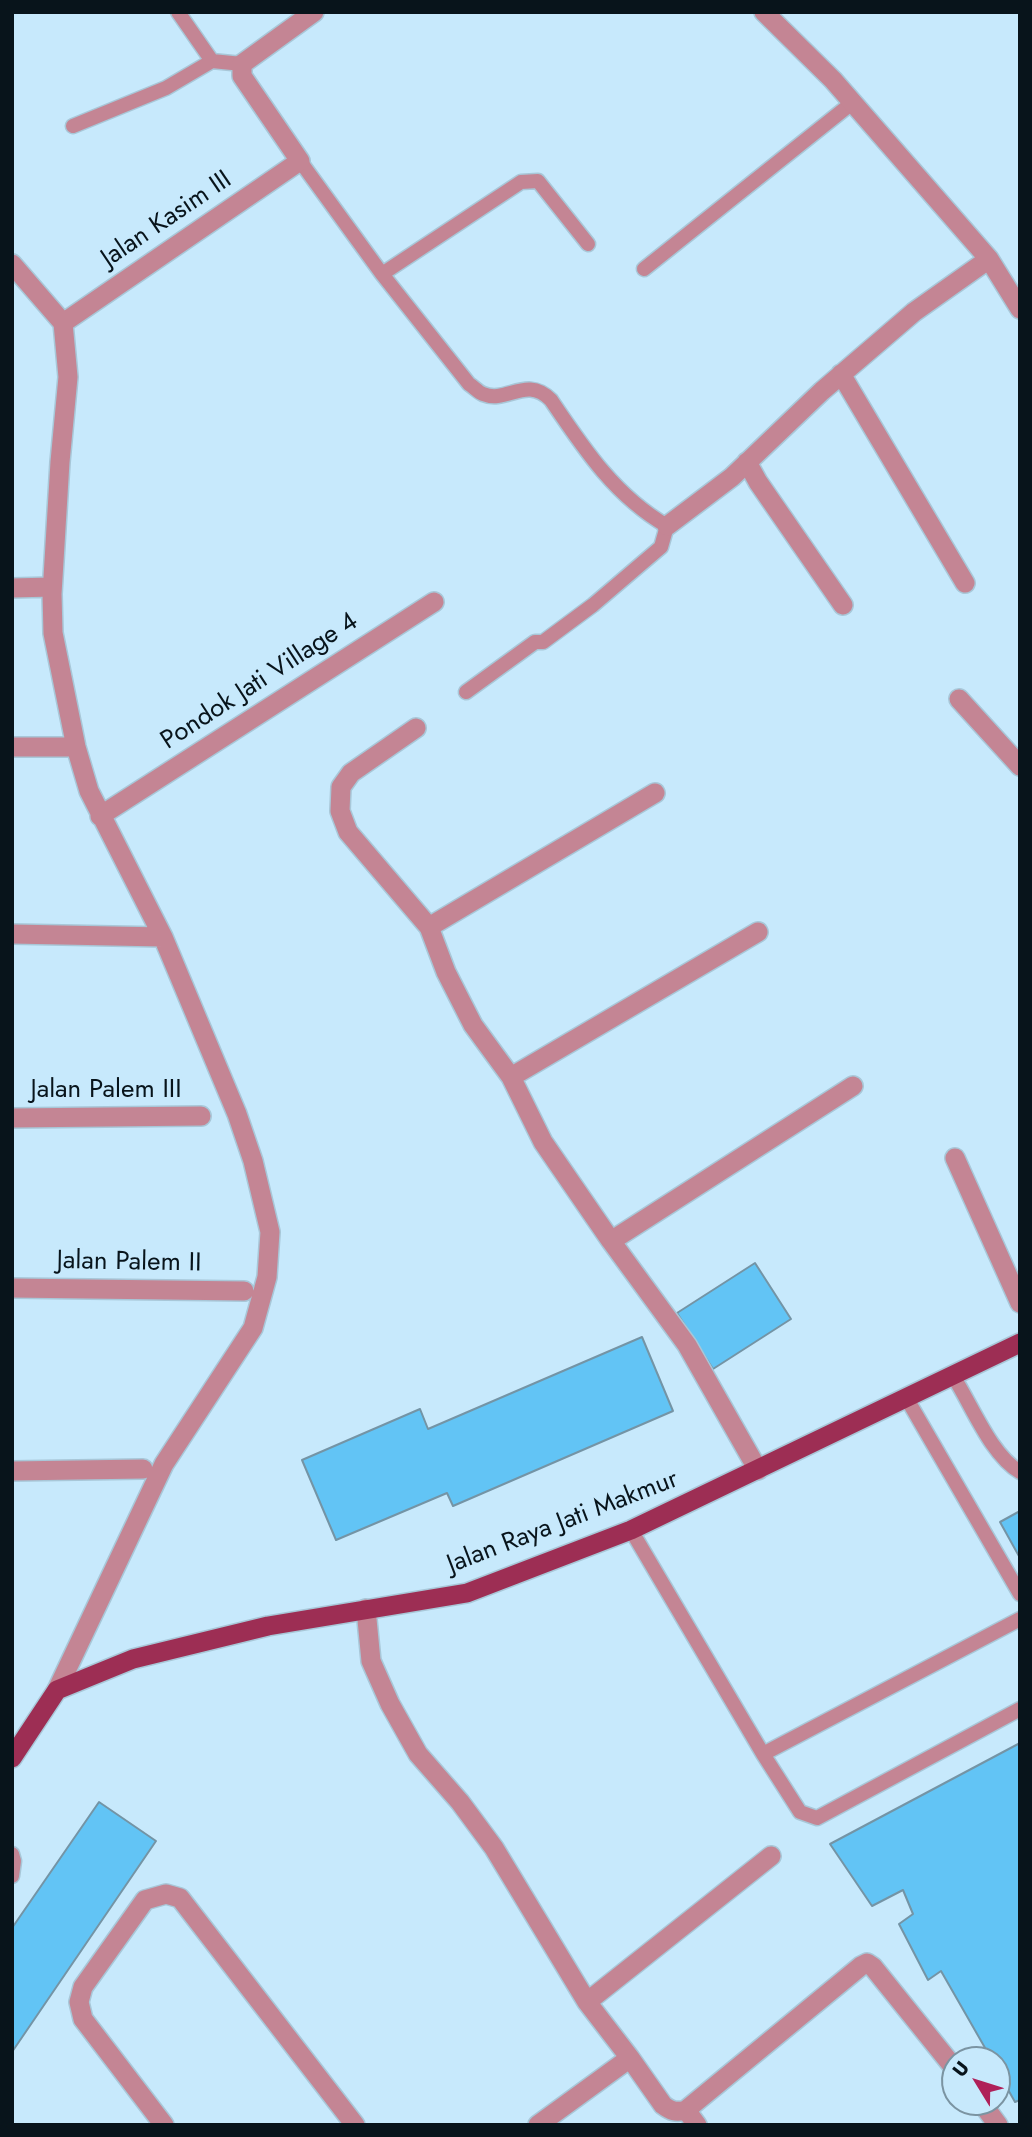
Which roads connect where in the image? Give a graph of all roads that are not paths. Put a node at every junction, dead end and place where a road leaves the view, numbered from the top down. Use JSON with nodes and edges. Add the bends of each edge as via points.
{"nodes":[{"id":1,"x":178,"y":12,"type":"edge"},
{"id":2,"x":314,"y":12,"type":"edge"},
{"id":3,"x":764,"y":12,"type":"edge"},
{"id":4,"x":212,"y":61,"type":"junction"},
{"id":5,"x":242,"y":64,"type":"junction"},
{"id":6,"x":852,"y":103,"type":"junction"},
{"id":7,"x":73,"y":126,"type":"dead end"},
{"id":8,"x":300,"y":160,"type":"junction"},
{"id":9,"x":588,"y":244,"type":"dead end"},
{"id":10,"x":989,"y":259,"type":"junction"},
{"id":11,"x":12,"y":264,"type":"edge"},
{"id":12,"x":644,"y":269,"type":"dead end"},
{"id":13,"x":382,"y":274,"type":"junction"},
{"id":14,"x":1020,"y":309,"type":"edge"},
{"id":15,"x":63,"y":323,"type":"junction"},
{"id":16,"x":841,"y":374,"type":"junction"},
{"id":17,"x":747,"y":462,"type":"junction"},
{"id":18,"x":667,"y":526,"type":"junction"},
{"id":19,"x":965,"y":583,"type":"dead end"},
{"id":20,"x":12,"y":587,"type":"edge"},
{"id":21,"x":52,"y":587,"type":"junction"},
{"id":22,"x":434,"y":602,"type":"dead end"},
{"id":23,"x":843,"y":605,"type":"dead end"},
{"id":24,"x":466,"y":692,"type":"dead end"},
{"id":25,"x":959,"y":699,"type":"dead end"},
{"id":26,"x":416,"y":728,"type":"dead end"},
{"id":27,"x":12,"y":747,"type":"edge"},
{"id":28,"x":76,"y":747,"type":"junction"},
{"id":29,"x":1020,"y":766,"type":"edge"},
{"id":30,"x":655,"y":793,"type":"dead end"},
{"id":31,"x":108,"y":811,"type":"junction"},
{"id":32,"x":429,"y":927,"type":"junction"},
{"id":33,"x":758,"y":932,"type":"dead end"},
{"id":34,"x":12,"y":934,"type":"edge"},
{"id":35,"x":163,"y":937,"type":"junction"},
{"id":36,"x":511,"y":1077,"type":"junction"},
{"id":37,"x":853,"y":1086,"type":"dead end"},
{"id":38,"x":201,"y":1116,"type":"dead end"},
{"id":39,"x":12,"y":1118,"type":"edge"},
{"id":40,"x":955,"y":1158,"type":"dead end"},
{"id":41,"x":611,"y":1241,"type":"junction"},
{"id":42,"x":12,"y":1288,"type":"edge"},
{"id":43,"x":244,"y":1291,"type":"dead end"},
{"id":44,"x":1020,"y":1303,"type":"edge"},
{"id":45,"x":1020,"y":1343,"type":"edge"},
{"id":46,"x":953,"y":1376,"type":"junction"},
{"id":47,"x":907,"y":1399,"type":"junction"},
{"id":48,"x":144,"y":1469,"type":"dead end"},
{"id":49,"x":758,"y":1470,"type":"junction"},
{"id":50,"x":12,"y":1471,"type":"edge"},
{"id":51,"x":1020,"y":1472,"type":"edge"},
{"id":52,"x":631,"y":1530,"type":"junction"},
{"id":53,"x":1020,"y":1594,"type":"edge"},
{"id":54,"x":366,"y":1609,"type":"junction"},
{"id":55,"x":1020,"y":1619,"type":"edge"},
{"id":56,"x":57,"y":1690,"type":"junction"},
{"id":57,"x":1020,"y":1709,"type":"edge"},
{"id":58,"x":763,"y":1754,"type":"junction"},
{"id":59,"x":12,"y":1758,"type":"edge"},
{"id":60,"x":12,"y":1854,"type":"edge"},
{"id":61,"x":771,"y":1856,"type":"dead end"},
{"id":62,"x":12,"y":1876,"type":"edge"},
{"id":63,"x":587,"y":2002,"type":"junction"},
{"id":64,"x":941,"y":2052,"type":"edge"},
{"id":65,"x":630,"y":2058,"type":"junction"},
{"id":66,"x":691,"y":2118,"type":"edge"},
{"id":67,"x":164,"y":2125,"type":"edge"},
{"id":68,"x":355,"y":2125,"type":"edge"},
{"id":69,"x":538,"y":2125,"type":"edge"}],
"edges":[{"from":1,"to":4,"type":"lane"},
{"from":2,"to":5,"type":"street"},
{"from":3,"to":6,"type":"street"},
{"from":4,"to":5,"type":"lane"},
{"from":4,"to":7,"type":"lane","via":[[166,88]]},
{"from":5,"to":8,"type":"street","via":[[242,76]]},
{"from":6,"to":10,"type":"street"},
{"from":6,"to":12,"type":"lane"},
{"from":8,"to":13,"type":"lane"},
{"from":8,"to":15,"type":"street","name":"Jalan Kasim III"},
{"from":9,"to":13,"type":"lane","via":[[538,181],[521,183]]},
{"from":10,"to":14,"type":"street"},
{"from":10,"to":16,"type":"street","via":[[914,312]]},
{"from":11,"to":15,"type":"street"},
{"from":13,"to":18,"type":"lane","via":[[470,384],[491,396],[532,388],[543,392],[590,458],[642,512]]},
{"from":15,"to":21,"type":"street","via":[[68,377]]},
{"from":16,"to":17,"type":"street"},
{"from":16,"to":19,"type":"street"},
{"from":17,"to":18,"type":"street"},
{"from":17,"to":23,"type":"street"},
{"from":18,"to":24,"type":"lane","via":[[661,547],[593,605]]},
{"from":20,"to":21,"type":"street"},
{"from":21,"to":28,"type":"street","via":[[53,633]]},
{"from":22,"to":31,"type":"street","name":"Pondok Jati Village 4"},
{"from":25,"to":29,"type":"street"},
{"from":26,"to":32,"type":"street","via":[[351,773],[341,788],[340,811],[348,832]]},
{"from":27,"to":28,"type":"street"},
{"from":28,"to":31,"type":"street","via":[[89,791]]},
{"from":30,"to":32,"type":"street"},
{"from":31,"to":35,"type":"street"},
{"from":32,"to":36,"type":"street","via":[[473,1025]]},
{"from":33,"to":36,"type":"street"},
{"from":34,"to":35,"type":"street"},
{"from":35,"to":56,"type":"street","via":[[253,1161],[270,1232],[267,1277],[253,1328],[164,1464]]},
{"from":36,"to":41,"type":"street","via":[[542,1142]]},
{"from":37,"to":41,"type":"street"},
{"from":38,"to":39,"type":"street","name":"Jalan Palem III"},
{"from":40,"to":44,"type":"street"},
{"from":41,"to":49,"type":"street","via":[[687,1345]]},
{"from":42,"to":43,"type":"street","name":"Jalan Palem II"},
{"from":45,"to":46,"type":"main road","name":"Jalan Raya Jati Makmur"},
{"from":46,"to":47,"type":"main road","name":"Jalan Raya Jati Makmur"},
{"from":46,"to":51,"type":"lane","via":[[988,1436]]},
{"from":47,"to":49,"type":"main road","name":"Jalan Raya Jati Makmur"},
{"from":47,"to":53,"type":"lane"},
{"from":48,"to":50,"type":"street"},
{"from":49,"to":52,"type":"main road","name":"Jalan Raya Jati Makmur"},
{"from":52,"to":54,"type":"main road","name":"Jalan Raya Jati Makmur","via":[[467,1593]]},
{"from":52,"to":58,"type":"lane"},
{"from":54,"to":56,"type":"main road","name":"Jalan Raya Jati Makmur","via":[[268,1626],[133,1659]]},
{"from":54,"to":63,"type":"street","via":[[371,1661],[418,1754],[494,1848]]},
{"from":55,"to":58,"type":"lane"},
{"from":56,"to":59,"type":"main road"},
{"from":57,"to":58,"type":"lane","via":[[817,1818],[800,1812]]},
{"from":60,"to":62,"type":"lane"},
{"from":61,"to":63,"type":"street"},
{"from":63,"to":65,"type":"street"},
{"from":64,"to":66,"type":"street","via":[[867,1963]]},
{"from":65,"to":66,"type":"street","via":[[663,2105]]},
{"from":65,"to":69,"type":"street"},
{"from":67,"to":68,"type":"street","via":[[83,2019],[79,2002],[83,1987],[145,1900],[166,1894],[180,1898]]}]}
